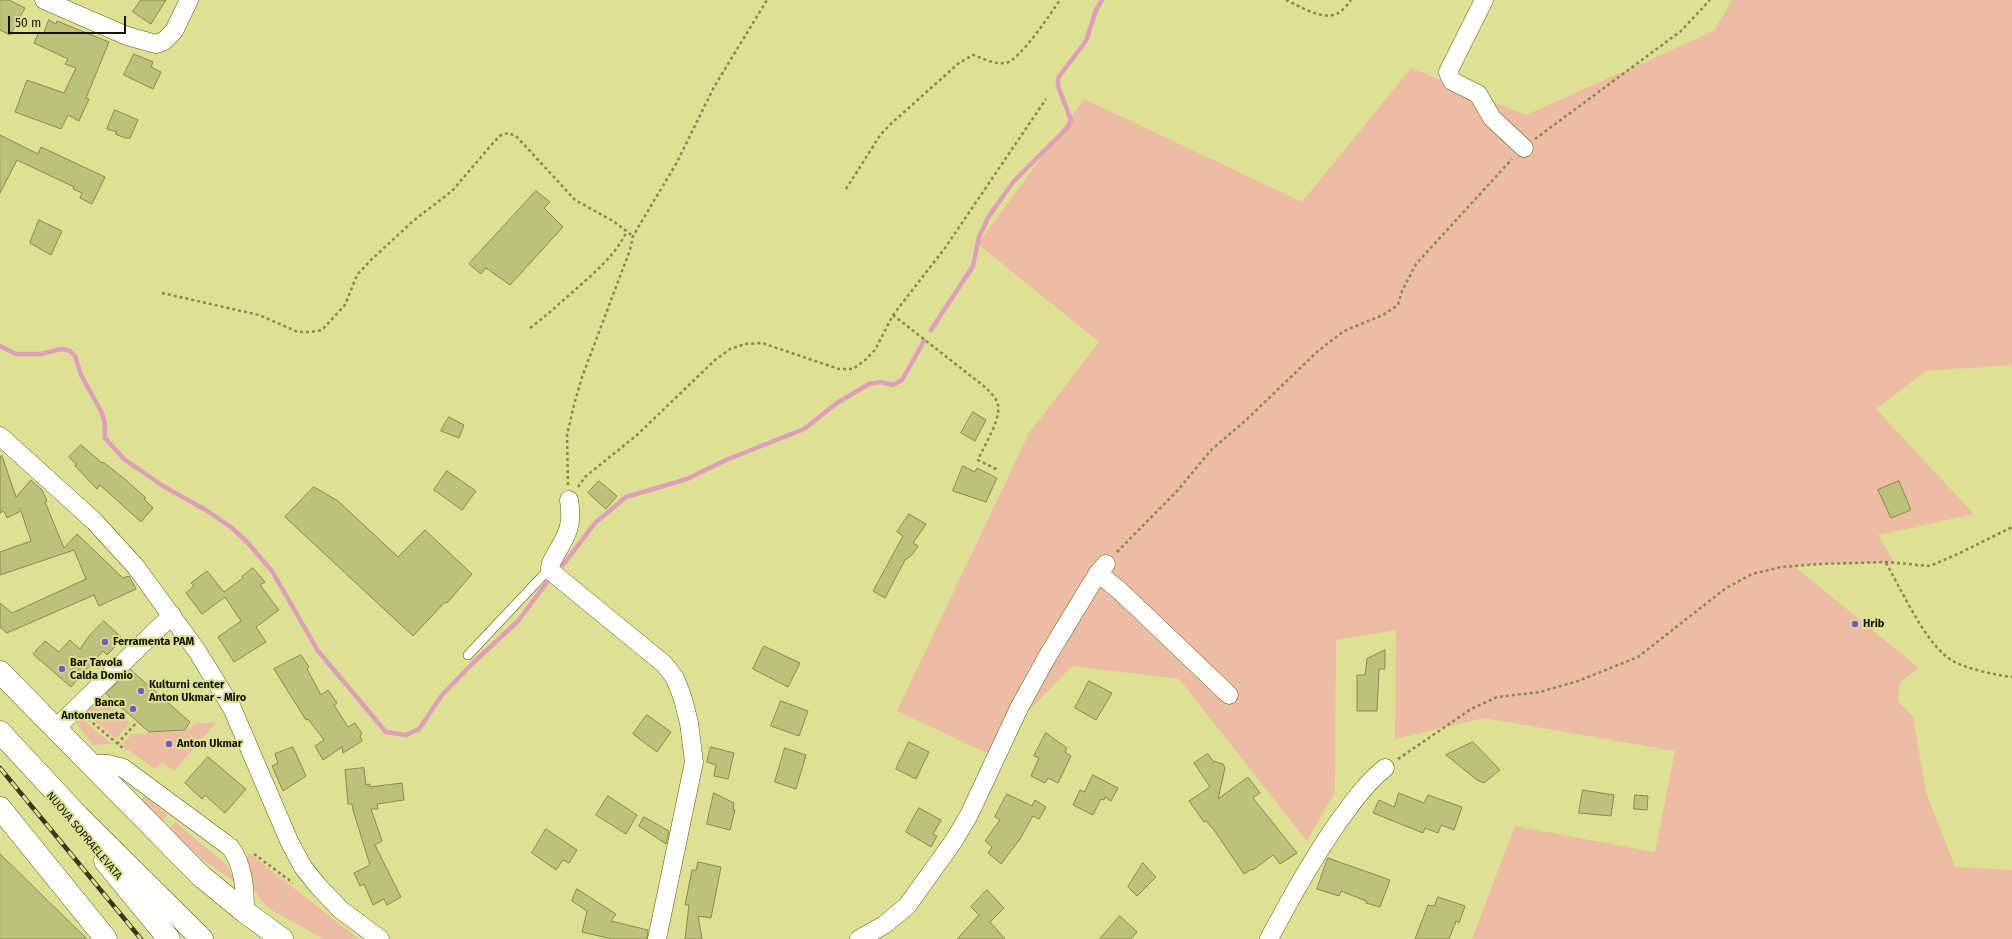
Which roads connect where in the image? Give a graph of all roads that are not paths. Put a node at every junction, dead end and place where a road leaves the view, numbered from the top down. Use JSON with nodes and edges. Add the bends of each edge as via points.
{"nodes":[{"id":1,"x":44,"y":0,"type":"edge"},
{"id":2,"x":188,"y":0,"type":"edge"},
{"id":3,"x":1484,"y":0,"type":"edge"},
{"id":4,"x":1524,"y":148,"type":"road end"},
{"id":5,"x":0,"y":436,"type":"edge"},
{"id":6,"x":569,"y":500,"type":"road end"},
{"id":7,"x":550,"y":568,"type":"junction"},
{"id":8,"x":172,"y":615,"type":"junction"},
{"id":9,"x":468,"y":655,"type":"dead end"},
{"id":10,"x":0,"y":672,"type":"edge"},
{"id":11,"x":1229,"y":695,"type":"dead end"},
{"id":12,"x":57,"y":727,"type":"junction"},
{"id":13,"x":0,"y":733,"type":"edge"},
{"id":14,"x":93,"y":764,"type":"junction"},
{"id":15,"x":1385,"y":768,"type":"road end"},
{"id":16,"x":0,"y":808,"type":"edge"},
{"id":17,"x":245,"y":912,"type":"junction"},
{"id":18,"x":106,"y":939,"type":"edge"},
{"id":19,"x":169,"y":939,"type":"edge"},
{"id":20,"x":202,"y":939,"type":"edge"},
{"id":21,"x":282,"y":939,"type":"edge"},
{"id":22,"x":380,"y":939,"type":"edge"},
{"id":23,"x":657,"y":939,"type":"edge"},
{"id":24,"x":859,"y":939,"type":"edge"},
{"id":25,"x":1270,"y":939,"type":"edge"}],
"edges":[{"from":1,"to":2,"type":"street","via":[[128,36],[156,44],[164,41],[174,31]]},
{"from":3,"to":4,"type":"street","via":[[1448,72],[1452,81],[1478,94],[1492,118]]},
{"from":5,"to":8,"type":"street","via":[[115,542]]},
{"from":6,"to":7,"type":"street","via":[[571,520],[568,532],[550,563]]},
{"from":7,"to":9,"type":"lane"},
{"from":7,"to":23,"type":"street","via":[[664,664],[675,678],[683,699],[694,762]]},
{"from":8,"to":12,"type":"street"},
{"from":8,"to":22,"type":"street","via":[[232,708],[290,843],[303,867],[341,910]]},
{"from":10,"to":12,"type":"main road"},
{"from":11,"to":24,"type":"street","via":[[1120,591],[1102,568],[1019,708],[969,815],[953,842],[907,906],[884,925]]},
{"from":12,"to":14,"type":"main road"},
{"from":13,"to":19,"type":"main road","name":"NUOVA SOPRAELEVATA"},
{"from":13,"to":20,"type":"main road","via":[[78,816]]},
{"from":14,"to":17,"type":"main road","via":[[201,876]]},
{"from":14,"to":17,"type":"street","via":[[123,768],[230,847],[238,857],[245,891]]},
{"from":15,"to":25,"type":"street","via":[[1361,791],[1327,839]]},
{"from":16,"to":18,"type":"main road"},
{"from":17,"to":21,"type":"main road"}]}
